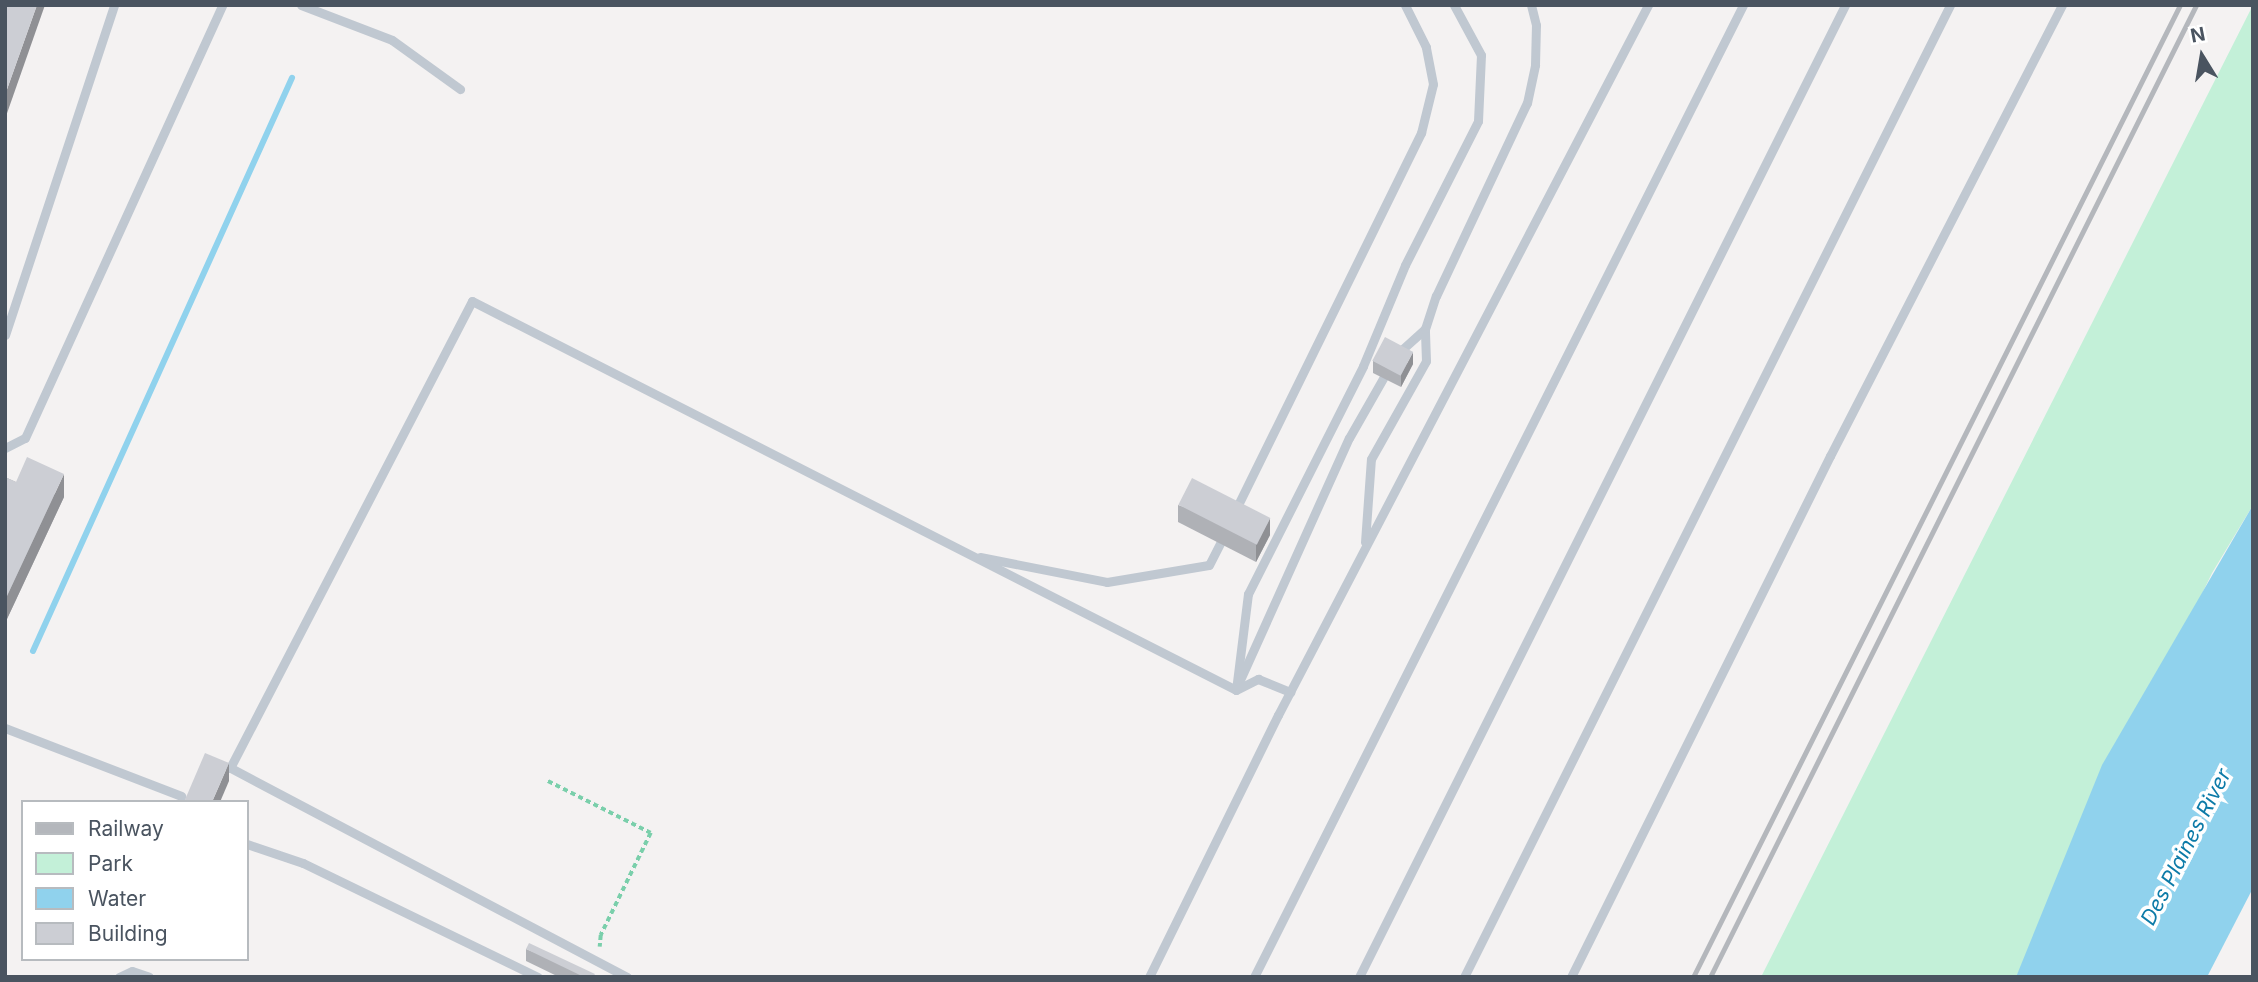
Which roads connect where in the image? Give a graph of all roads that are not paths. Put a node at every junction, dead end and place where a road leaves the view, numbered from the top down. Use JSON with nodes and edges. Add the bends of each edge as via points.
{"nodes":[{"id":1,"x":114,"y":5,"type":"edge"},
{"id":2,"x":222,"y":5,"type":"edge"},
{"id":3,"x":301,"y":5,"type":"edge"},
{"id":4,"x":1405,"y":5,"type":"edge"},
{"id":5,"x":1454,"y":5,"type":"edge"},
{"id":6,"x":1531,"y":5,"type":"edge"},
{"id":7,"x":1648,"y":5,"type":"edge"},
{"id":8,"x":1743,"y":5,"type":"edge"},
{"id":9,"x":1845,"y":5,"type":"edge"},
{"id":10,"x":1950,"y":5,"type":"edge"},
{"id":11,"x":2062,"y":5,"type":"edge"},
{"id":12,"x":460,"y":89,"type":"dead end"},
{"id":13,"x":1425,"y":329,"type":"junction"},
{"id":14,"x":5,"y":335,"type":"edge"},
{"id":15,"x":5,"y":449,"type":"edge"},
{"id":16,"x":1364,"y":548,"type":"junction"},
{"id":17,"x":969,"y":555,"type":"junction"},
{"id":18,"x":1236,"y":690,"type":"junction"},
{"id":19,"x":1290,"y":692,"type":"junction"},
{"id":20,"x":5,"y":728,"type":"edge"},
{"id":21,"x":181,"y":796,"type":"dead end"},
{"id":22,"x":248,"y":844,"type":"edge"},
{"id":23,"x":119,"y":977,"type":"edge"},
{"id":24,"x":149,"y":977,"type":"edge"},
{"id":25,"x":538,"y":977,"type":"edge"},
{"id":26,"x":627,"y":977,"type":"edge"},
{"id":27,"x":1149,"y":977,"type":"edge"},
{"id":28,"x":1254,"y":977,"type":"edge"},
{"id":29,"x":1359,"y":977,"type":"edge"},
{"id":30,"x":1464,"y":977,"type":"edge"},
{"id":31,"x":1572,"y":977,"type":"edge"}],
"edges":[{"from":1,"to":14,"type":"lane"},
{"from":2,"to":15,"type":"lane","via":[[25,438]]},
{"from":3,"to":12,"type":"lane","via":[[391,40]]},
{"from":4,"to":17,"type":"lane","via":[[1426,47],[1433,84],[1422,133],[1209,565],[1107,582]]},
{"from":5,"to":18,"type":"lane","via":[[1481,55],[1478,121],[1405,265],[1363,366],[1248,594]]},
{"from":6,"to":13,"type":"lane","via":[[1536,25],[1535,65],[1527,103],[1501,150]]},
{"from":7,"to":16,"type":"lane"},
{"from":8,"to":28,"type":"lane"},
{"from":9,"to":29,"type":"lane"},
{"from":10,"to":30,"type":"lane"},
{"from":11,"to":31,"type":"lane","via":[[1830,456]]},
{"from":13,"to":16,"type":"lane","via":[[1426,361],[1371,459]]},
{"from":13,"to":18,"type":"lane","via":[[1401,346],[1349,438]]},
{"from":16,"to":19,"type":"lane"},
{"from":17,"to":18,"type":"lane"},
{"from":17,"to":26,"type":"lane","via":[[472,301],[230,768]]},
{"from":18,"to":19,"type":"lane","via":[[1258,679]]},
{"from":19,"to":27,"type":"lane"},
{"from":20,"to":21,"type":"lane"},
{"from":22,"to":25,"type":"lane","via":[[303,863]]},
{"from":23,"to":24,"type":"lane","via":[[132,971]]}]}
